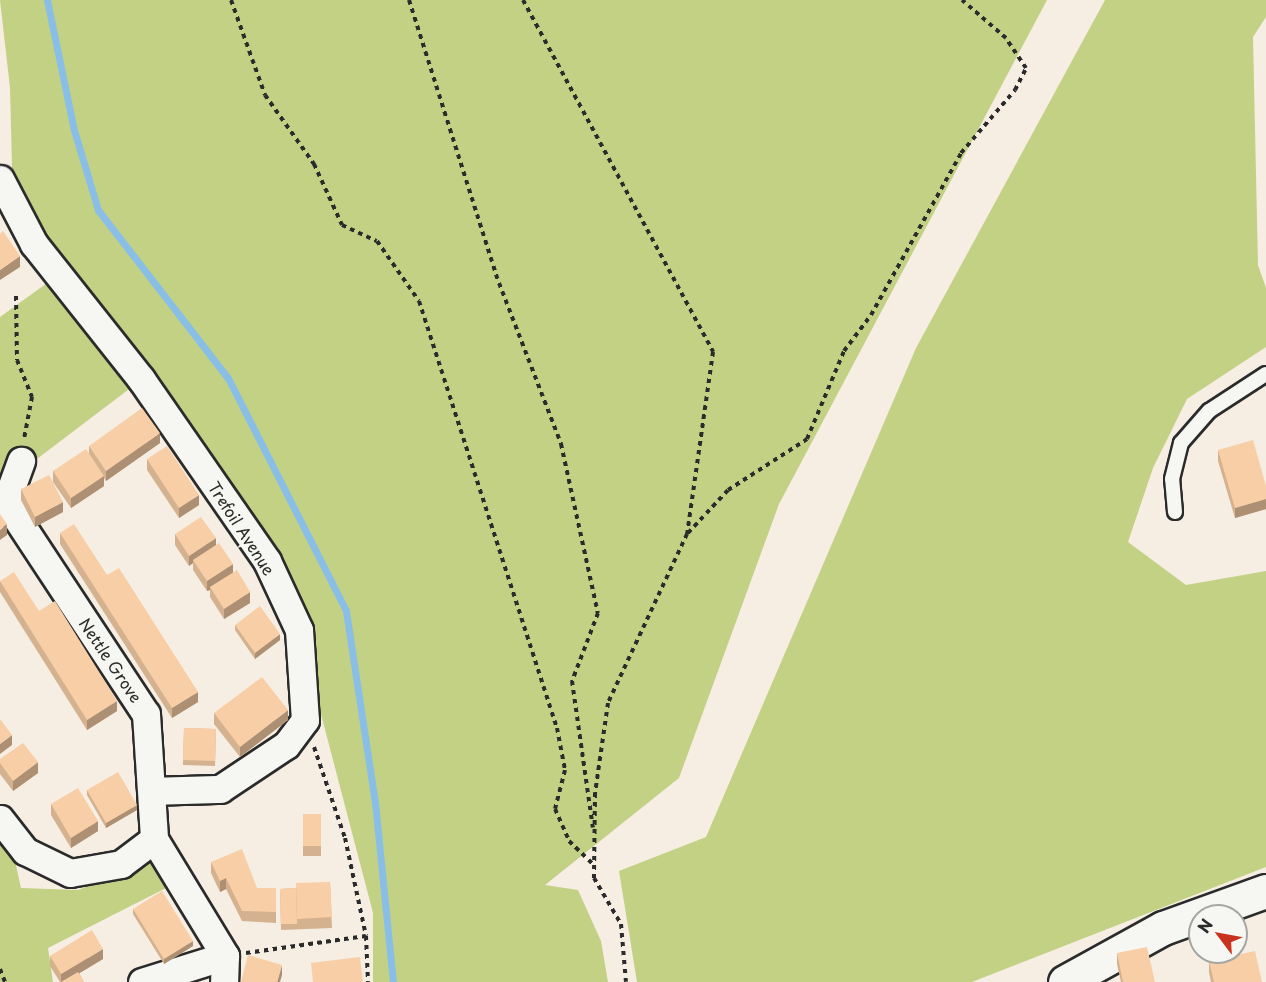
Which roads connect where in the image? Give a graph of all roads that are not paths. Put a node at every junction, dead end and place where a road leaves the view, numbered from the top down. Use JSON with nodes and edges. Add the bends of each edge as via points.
{"nodes":[{"id":1,"x":0,"y":179,"type":"edge"},
{"id":2,"x":1266,"y":374,"type":"edge"},
{"id":3,"x":21,"y":461,"type":"road end"},
{"id":4,"x":3,"y":502,"type":"edge"},
{"id":5,"x":1175,"y":512,"type":"dead end"},
{"id":6,"x":154,"y":791,"type":"junction"},
{"id":7,"x":0,"y":819,"type":"edge"},
{"id":8,"x":154,"y":839,"type":"junction"},
{"id":9,"x":1266,"y":891,"type":"edge"},
{"id":10,"x":224,"y":969,"type":"edge"},
{"id":11,"x":142,"y":982,"type":"edge"},
{"id":12,"x":1065,"y":982,"type":"edge"}],
"edges":[{"from":1,"to":6,"type":"street","name":"Trefoil Avenue","via":[[34,244],[61,273],[267,561],[299,630],[305,720],[286,745],[220,789]]},
{"from":2,"to":5,"type":"lane","via":[[1209,411],[1181,443],[1172,479]]},
{"from":3,"to":4,"type":"street","name":"Nettle Grove"},
{"from":4,"to":6,"type":"street","name":"Nettle Grove","via":[[146,714]]},
{"from":6,"to":8,"type":"street","name":"Nettle Grove"},
{"from":7,"to":8,"type":"street","via":[[25,851],[70,873],[121,864]]},
{"from":8,"to":10,"type":"street"},
{"from":9,"to":12,"type":"street","via":[[1163,928]]},
{"from":10,"to":11,"type":"street"}]}
